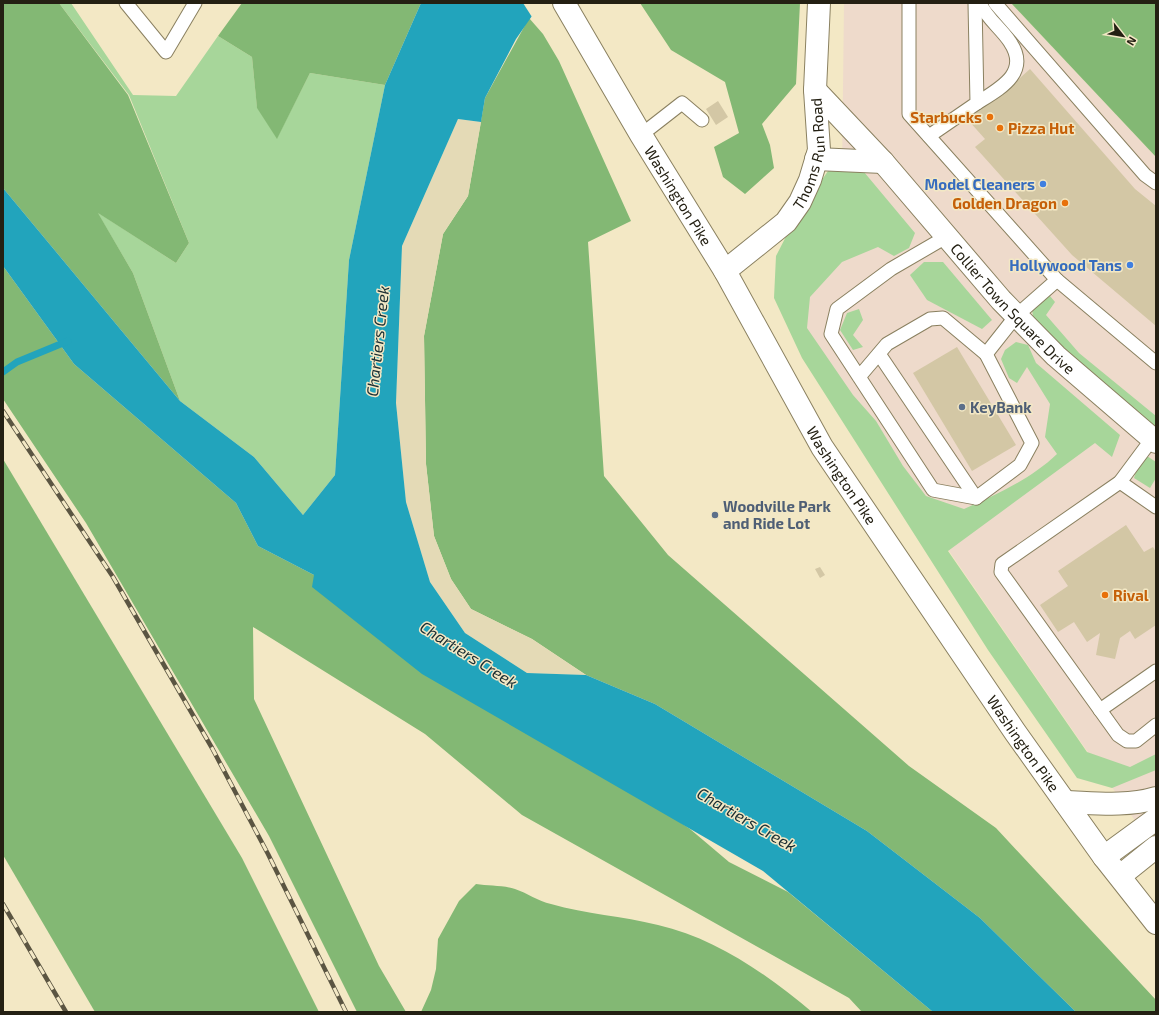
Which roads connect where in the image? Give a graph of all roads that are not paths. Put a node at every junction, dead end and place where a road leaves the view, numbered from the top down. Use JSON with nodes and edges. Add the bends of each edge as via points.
{"nodes":[{"id":1,"x":126,"y":3,"type":"edge"},
{"id":2,"x":195,"y":3,"type":"edge"},
{"id":3,"x":819,"y":3,"type":"edge"},
{"id":4,"x":909,"y":3,"type":"edge"},
{"id":5,"x":974,"y":3,"type":"edge"},
{"id":6,"x":980,"y":3,"type":"edge"},
{"id":7,"x":995,"y":3,"type":"edge"},
{"id":8,"x":566,"y":5,"type":"edge"},
{"id":9,"x":815,"y":90,"type":"junction"},
{"id":10,"x":977,"y":103,"type":"junction"},
{"id":11,"x":702,"y":120,"type":"dead end"},
{"id":12,"x":641,"y":134,"type":"junction"},
{"id":13,"x":929,"y":136,"type":"junction"},
{"id":14,"x":816,"y":159,"type":"junction"},
{"id":15,"x":883,"y":162,"type":"junction"},
{"id":16,"x":1156,"y":183,"type":"edge"},
{"id":17,"x":946,"y":237,"type":"junction"},
{"id":18,"x":725,"y":271,"type":"junction"},
{"id":19,"x":1057,"y":280,"type":"junction"},
{"id":20,"x":1016,"y":316,"type":"junction"},
{"id":21,"x":879,"y":354,"type":"junction"},
{"id":22,"x":986,"y":354,"type":"junction"},
{"id":23,"x":1156,"y":363,"type":"edge"},
{"id":24,"x":860,"y":377,"type":"junction"},
{"id":25,"x":1154,"y":441,"type":"edge"},
{"id":26,"x":1120,"y":482,"type":"junction"},
{"id":27,"x":976,"y":498,"type":"junction"},
{"id":28,"x":1156,"y":507,"type":"edge"},
{"id":29,"x":1156,"y":671,"type":"edge"},
{"id":30,"x":1100,"y":710,"type":"junction"},
{"id":31,"x":1156,"y":724,"type":"edge"},
{"id":32,"x":1156,"y":798,"type":"edge"},
{"id":33,"x":1065,"y":802,"type":"junction"},
{"id":34,"x":1156,"y":818,"type":"edge"},
{"id":35,"x":1156,"y":847,"type":"edge"},
{"id":36,"x":1104,"y":857,"type":"junction"},
{"id":37,"x":1120,"y":876,"type":"junction"},
{"id":38,"x":1156,"y":923,"type":"edge"}],
"edges":[{"from":1,"to":2,"type":"lane","via":[[166,52]]},
{"from":3,"to":9,"type":"main road","name":"Thoms Run Road"},
{"from":4,"to":13,"type":"lane","via":[[909,114]]},
{"from":5,"to":10,"type":"lane"},
{"from":6,"to":10,"type":"lane","via":[[984,13],[1011,42],[1017,55],[1017,66],[1010,81]]},
{"from":7,"to":16,"type":"lane","via":[[1145,175]]},
{"from":8,"to":12,"type":"main road","name":"Washington Pike"},
{"from":9,"to":14,"type":"main road","name":"Thoms Run Road","via":[[819,150]]},
{"from":9,"to":15,"type":"main road","name":"Collier Town Square Drive"},
{"from":10,"to":13,"type":"lane"},
{"from":11,"to":12,"type":"lane","via":[[682,103]]},
{"from":12,"to":18,"type":"main road","name":"Washington Pike"},
{"from":13,"to":19,"type":"lane"},
{"from":14,"to":15,"type":"main road"},
{"from":14,"to":18,"type":"main road","name":"Thoms Run Road","via":[[808,186],[786,222]]},
{"from":15,"to":17,"type":"main road","name":"Collier Town Square Drive"},
{"from":17,"to":20,"type":"main road","name":"Collier Town Square Drive"},
{"from":17,"to":24,"type":"lane","via":[[891,269],[836,309],[831,334]]},
{"from":18,"to":33,"type":"main road","name":"Washington Pike","via":[[822,448]]},
{"from":19,"to":20,"type":"lane"},
{"from":19,"to":23,"type":"lane"},
{"from":20,"to":22,"type":"lane"},
{"from":20,"to":25,"type":"main road","name":"Collier Town Square Drive","via":[[1056,356]]},
{"from":21,"to":22,"type":"lane","via":[[887,344],[930,319],[944,318]]},
{"from":21,"to":24,"type":"lane"},
{"from":21,"to":27,"type":"lane"},
{"from":22,"to":27,"type":"lane","via":[[1032,443],[1020,465]]},
{"from":24,"to":27,"type":"lane","via":[[933,490]]},
{"from":25,"to":26,"type":"lane"},
{"from":26,"to":28,"type":"lane"},
{"from":26,"to":30,"type":"lane","via":[[1002,564],[1001,572]]},
{"from":29,"to":30,"type":"lane"},
{"from":30,"to":31,"type":"lane","via":[[1118,735],[1127,741],[1136,741]]},
{"from":32,"to":33,"type":"main road","via":[[1115,804]]},
{"from":33,"to":36,"type":"main road","name":"Washington Pike"},
{"from":34,"to":36,"type":"main road"},
{"from":35,"to":37,"type":"main road"},
{"from":36,"to":37,"type":"main road","name":"Washington Pike"},
{"from":37,"to":38,"type":"main road","name":"Washington Pike"}]}
